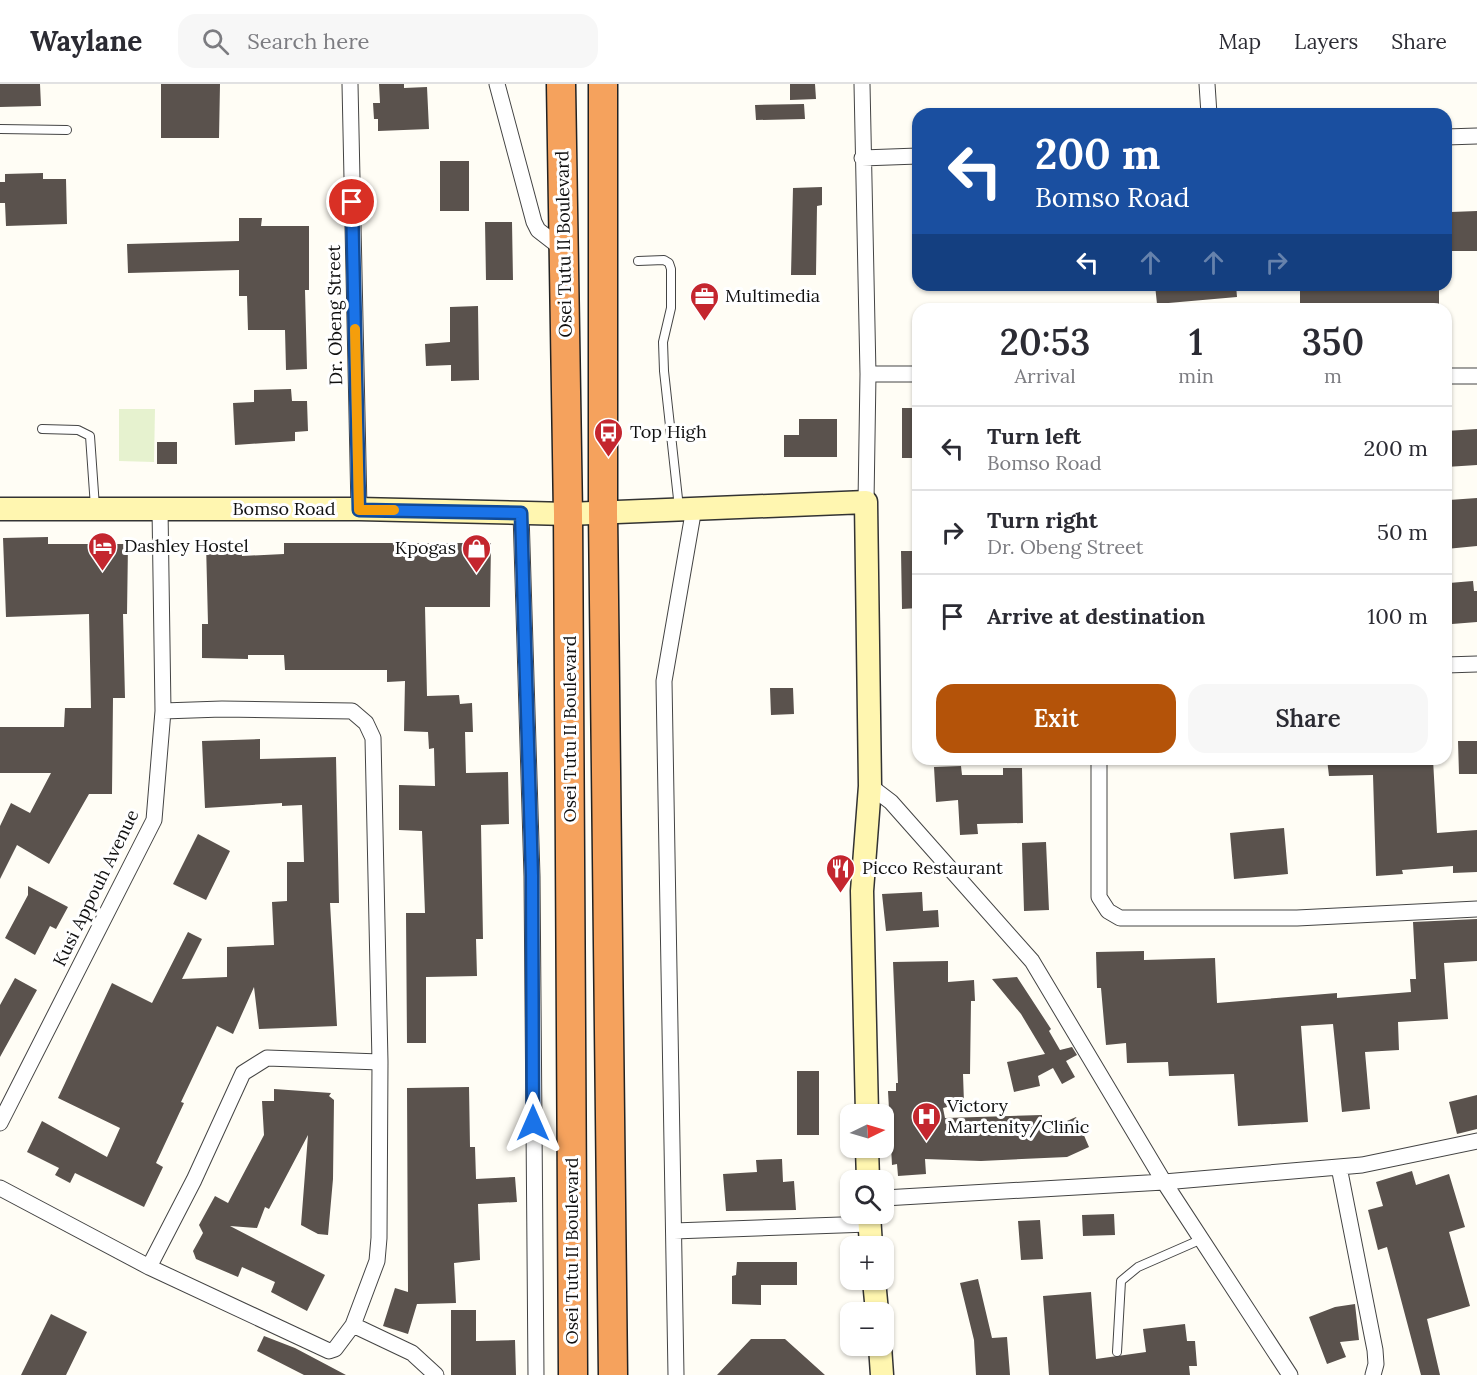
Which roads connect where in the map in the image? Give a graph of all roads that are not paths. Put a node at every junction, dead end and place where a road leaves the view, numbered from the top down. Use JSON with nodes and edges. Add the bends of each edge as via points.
{"nodes":[{"id":1,"x":350,"y":84,"type":"edge"},
{"id":2,"x":497,"y":84,"type":"edge"},
{"id":3,"x":561,"y":84,"type":"edge"},
{"id":4,"x":603,"y":84,"type":"edge"},
{"id":5,"x":862,"y":84,"type":"edge"},
{"id":6,"x":1208,"y":84,"type":"edge"},
{"id":7,"x":1209,"y":108,"type":"edge"},
{"id":8,"x":0,"y":129,"type":"edge"},
{"id":9,"x":67,"y":130,"type":"dead end"},
{"id":10,"x":1477,"y":136,"type":"edge"},
{"id":11,"x":1452,"y":137,"type":"edge"},
{"id":12,"x":912,"y":156,"type":"edge"},
{"id":13,"x":862,"y":158,"type":"junction"},
{"id":14,"x":565,"y":251,"type":"junction"},
{"id":15,"x":638,"y":261,"type":"dead end"},
{"id":16,"x":868,"y":374,"type":"junction"},
{"id":17,"x":912,"y":374,"type":"edge"},
{"id":18,"x":1452,"y":376,"type":"edge"},
{"id":19,"x":1477,"y":376,"type":"edge"},
{"id":20,"x":42,"y":429,"type":"dead end"},
{"id":21,"x":866,"y":502,"type":"junction"},
{"id":22,"x":0,"y":509,"type":"edge"},
{"id":23,"x":95,"y":509,"type":"junction"},
{"id":24,"x":160,"y":509,"type":"junction"},
{"id":25,"x":687,"y":509,"type":"junction"},
{"id":26,"x":359,"y":510,"type":"junction"},
{"id":27,"x":521,"y":513,"type":"junction"},
{"id":28,"x":603,"y":513,"type":"junction"},
{"id":29,"x":568,"y":514,"type":"junction"},
{"id":30,"x":1477,"y":664,"type":"edge"},
{"id":31,"x":1452,"y":665,"type":"edge"},
{"id":32,"x":163,"y":711,"type":"junction"},
{"id":33,"x":1099,"y":765,"type":"edge"},
{"id":34,"x":870,"y":786,"type":"junction"},
{"id":35,"x":1477,"y":909,"type":"edge"},
{"id":36,"x":380,"y":1062,"type":"junction"},
{"id":37,"x":867,"y":1104,"type":"edge"},
{"id":38,"x":0,"y":1123,"type":"edge"},
{"id":39,"x":1477,"y":1141,"type":"edge"},
{"id":40,"x":1339,"y":1167,"type":"junction"},
{"id":41,"x":1164,"y":1182,"type":"junction"},
{"id":42,"x":0,"y":1188,"type":"edge"},
{"id":43,"x":894,"y":1197,"type":"edge"},
{"id":44,"x":870,"y":1228,"type":"edge"},
{"id":45,"x":674,"y":1231,"type":"junction"},
{"id":46,"x":1202,"y":1239,"type":"junction"},
{"id":47,"x":149,"y":1268,"type":"junction"},
{"id":48,"x":353,"y":1324,"type":"junction"},
{"id":49,"x":1117,"y":1352,"type":"dead end"},
{"id":50,"x":881,"y":1356,"type":"edge"},
{"id":51,"x":436,"y":1375,"type":"edge"},
{"id":52,"x":536,"y":1375,"type":"edge"},
{"id":53,"x":573,"y":1375,"type":"edge"},
{"id":54,"x":613,"y":1375,"type":"edge"},
{"id":55,"x":676,"y":1375,"type":"edge"},
{"id":56,"x":882,"y":1375,"type":"edge"},
{"id":57,"x":1290,"y":1375,"type":"edge"},
{"id":58,"x":1373,"y":1375,"type":"edge"}],
"edges":[{"from":1,"to":26,"type":"street","name":"Dr. Obeng Street"},
{"from":2,"to":14,"type":"street","via":[[534,222],[538,230]]},
{"from":3,"to":14,"type":"highway","name":"Osei Tutu II Boulevard"},
{"from":4,"to":28,"type":"highway","name":"Osei Tutu II Boulevard"},
{"from":5,"to":13,"type":"street"},
{"from":6,"to":7,"type":"street"},
{"from":8,"to":9,"type":"lane"},
{"from":10,"to":11,"type":"street"},
{"from":12,"to":13,"type":"street"},
{"from":13,"to":16,"type":"street"},
{"from":14,"to":29,"type":"highway","name":"Osei Tutu II Boulevard"},
{"from":15,"to":25,"type":"lane","via":[[664,260],[670,268],[671,308],[663,342],[664,371]]},
{"from":16,"to":17,"type":"street"},
{"from":16,"to":21,"type":"street"},
{"from":18,"to":19,"type":"street"},
{"from":20,"to":23,"type":"lane","via":[[78,430],[90,436]]},
{"from":21,"to":25,"type":"street","name":"Bomso Road"},
{"from":21,"to":34,"type":"street"},
{"from":22,"to":23,"type":"street","name":"Bomso Road"},
{"from":23,"to":24,"type":"street","name":"Bomso Road"},
{"from":24,"to":26,"type":"street","name":"Bomso Road"},
{"from":24,"to":32,"type":"street","name":"Kusi Appouh Avenue"},
{"from":25,"to":28,"type":"street","name":"Bomso Road"},
{"from":25,"to":45,"type":"street","via":[[664,681]]},
{"from":26,"to":27,"type":"street","name":"Bomso Road"},
{"from":27,"to":29,"type":"street","name":"Bomso Road"},
{"from":27,"to":52,"type":"street","via":[[532,876]]},
{"from":28,"to":29,"type":"street","name":"Bomso Road"},
{"from":28,"to":54,"type":"highway","name":"Osei Tutu II Boulevard"},
{"from":29,"to":53,"type":"highway","name":"Osei Tutu II Boulevard"},
{"from":30,"to":31,"type":"street"},
{"from":32,"to":36,"type":"street","via":[[352,711],[366,723],[373,738]]},
{"from":32,"to":38,"type":"street","name":"Kusi Appouh Avenue","via":[[154,820]]},
{"from":33,"to":35,"type":"street","via":[[1099,897],[1120,918],[1297,918]]},
{"from":34,"to":37,"type":"street","via":[[862,891]]},
{"from":34,"to":41,"type":"street","via":[[891,802],[1032,961]]},
{"from":36,"to":47,"type":"street","via":[[267,1058],[243,1072]]},
{"from":36,"to":48,"type":"street","via":[[377,1261]]},
{"from":39,"to":40,"type":"street"},
{"from":40,"to":41,"type":"street"},
{"from":40,"to":58,"type":"street","via":[[1375,1350]]},
{"from":41,"to":43,"type":"street"},
{"from":41,"to":46,"type":"street"},
{"from":42,"to":47,"type":"street"},
{"from":44,"to":45,"type":"street"},
{"from":45,"to":55,"type":"street"},
{"from":46,"to":49,"type":"lane","via":[[1138,1267],[1121,1281]]},
{"from":46,"to":57,"type":"street"},
{"from":47,"to":48,"type":"street","via":[[329,1351],[335,1349]]},
{"from":48,"to":51,"type":"street","via":[[412,1353]]},
{"from":50,"to":56,"type":"street"}]}
